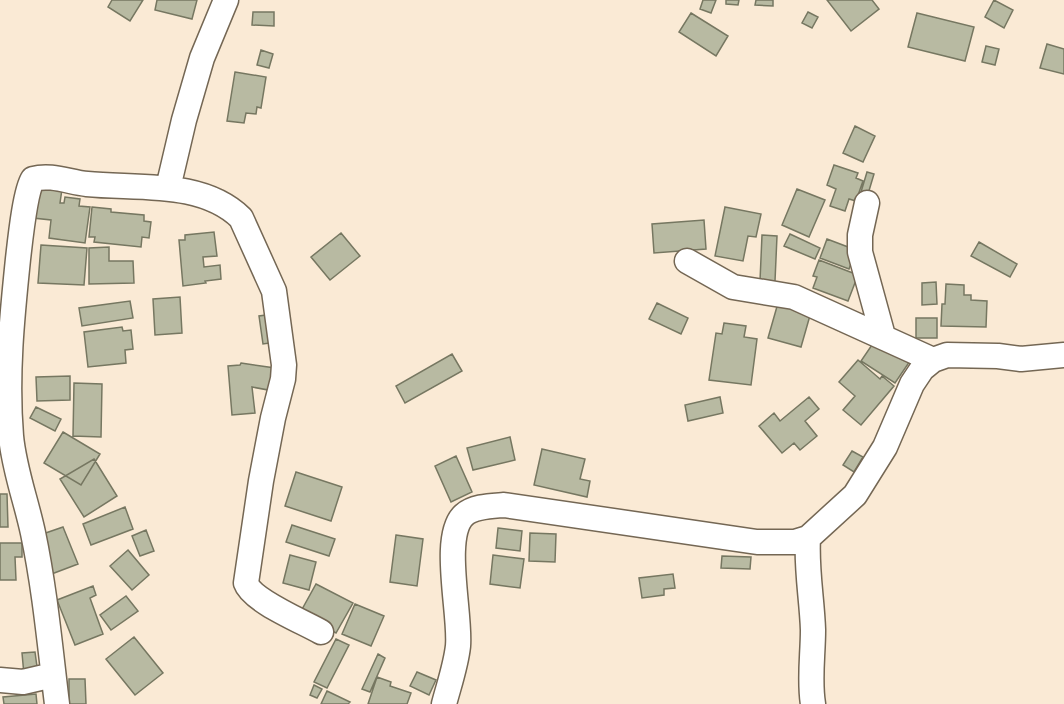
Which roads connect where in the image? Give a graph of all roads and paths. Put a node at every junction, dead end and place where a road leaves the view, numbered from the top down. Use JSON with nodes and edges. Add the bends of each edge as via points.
{"nodes":[{"id":1,"x":226,"y":0,"type":"edge"},
{"id":2,"x":168,"y":188,"type":"junction"},
{"id":3,"x":867,"y":203,"type":"dead end"},
{"id":4,"x":687,"y":261,"type":"dead end"},
{"id":5,"x":883,"y":336,"type":"junction"},
{"id":6,"x":1064,"y":355,"type":"edge"},
{"id":7,"x":933,"y":360,"type":"junction"},
{"id":8,"x":808,"y":538,"type":"junction"},
{"id":9,"x":321,"y":632,"type":"dead end"},
{"id":10,"x":54,"y":675,"type":"junction"},
{"id":11,"x":0,"y":680,"type":"edge"},
{"id":12,"x":57,"y":704,"type":"edge"},
{"id":13,"x":444,"y":704,"type":"edge"},
{"id":14,"x":813,"y":704,"type":"edge"}],
"edges":[{"from":1,"to":2,"type":"street","via":[[202,58]]},
{"from":2,"to":9,"type":"street","via":[[207,197],[233,210],[246,227],[274,291],[283,379],[261,481],[246,583],[264,601]]},
{"from":2,"to":10,"type":"street","via":[[85,183],[45,176],[31,180],[11,329],[11,436],[33,531]]},
{"from":3,"to":5,"type":"street","via":[[860,252]]},
{"from":4,"to":5,"type":"street","via":[[733,287],[794,297]]},
{"from":5,"to":7,"type":"street"},
{"from":6,"to":7,"type":"street","via":[[1021,359],[947,355]]},
{"from":7,"to":8,"type":"street","via":[[912,384],[885,447],[855,495]]},
{"from":8,"to":13,"type":"street","via":[[757,542],[504,505],[473,510],[459,522],[454,538],[458,648]]},
{"from":8,"to":14,"type":"street"},
{"from":10,"to":11,"type":"street","via":[[23,682]]},
{"from":10,"to":12,"type":"street"}]}
